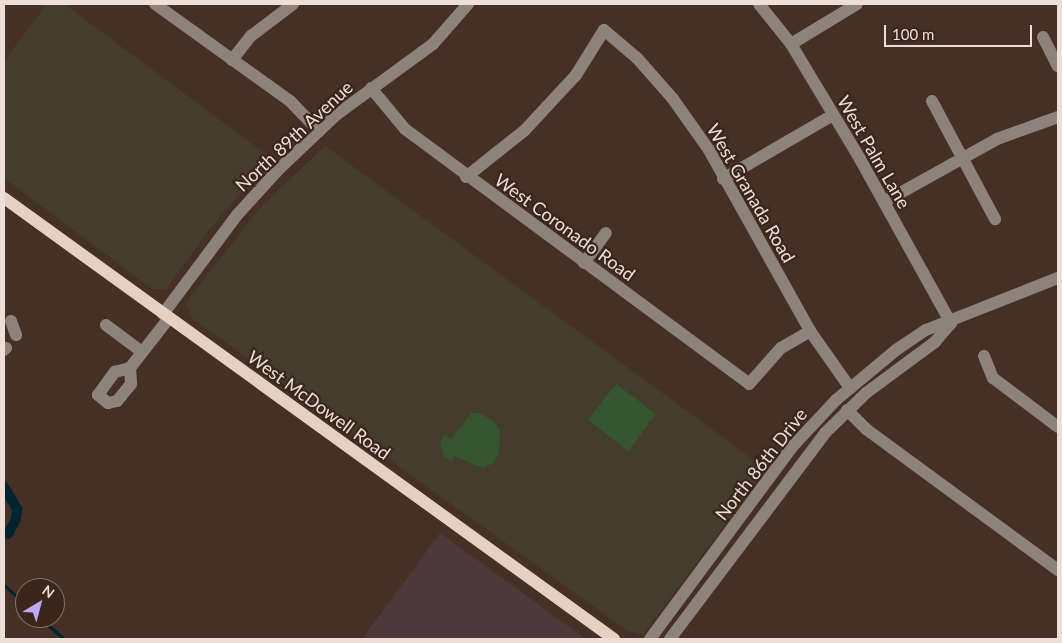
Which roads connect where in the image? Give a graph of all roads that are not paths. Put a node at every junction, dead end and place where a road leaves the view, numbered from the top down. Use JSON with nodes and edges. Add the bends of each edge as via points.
{"nodes":[{"id":1,"x":155,"y":4,"type":"edge"},
{"id":2,"x":293,"y":4,"type":"edge"},
{"id":3,"x":468,"y":4,"type":"edge"},
{"id":4,"x":759,"y":4,"type":"edge"},
{"id":5,"x":857,"y":4,"type":"edge"},
{"id":6,"x":1043,"y":37,"type":"dead end"},
{"id":7,"x":791,"y":44,"type":"junction"},
{"id":8,"x":232,"y":60,"type":"junction"},
{"id":9,"x":1058,"y":66,"type":"edge"},
{"id":10,"x":371,"y":88,"type":"junction"},
{"id":11,"x":932,"y":101,"type":"dead end"},
{"id":12,"x":833,"y":115,"type":"junction"},
{"id":13,"x":1058,"y":117,"type":"edge"},
{"id":14,"x":319,"y":131,"type":"junction"},
{"id":15,"x":962,"y":158,"type":"junction"},
{"id":16,"x":466,"y":177,"type":"junction"},
{"id":17,"x":723,"y":179,"type":"junction"},
{"id":18,"x":4,"y":198,"type":"edge"},
{"id":19,"x":884,"y":202,"type":"junction"},
{"id":20,"x":996,"y":219,"type":"dead end"},
{"id":21,"x":606,"y":233,"type":"dead end"},
{"id":22,"x":584,"y":263,"type":"junction"},
{"id":23,"x":1058,"y":278,"type":"edge"},
{"id":24,"x":166,"y":316,"type":"junction"},
{"id":25,"x":11,"y":321,"type":"dead end"},
{"id":26,"x":951,"y":323,"type":"junction"},
{"id":27,"x":106,"y":325,"type":"dead end"},
{"id":28,"x":810,"y":332,"type":"junction"},
{"id":29,"x":16,"y":335,"type":"dead end"},
{"id":30,"x":142,"y":352,"type":"junction"},
{"id":31,"x":984,"y":356,"type":"dead end"},
{"id":32,"x":130,"y":368,"type":"dead end"},
{"id":33,"x":850,"y":388,"type":"junction"},
{"id":34,"x":847,"y":410,"type":"junction"},
{"id":35,"x":1058,"y":427,"type":"edge"},
{"id":36,"x":804,"y":433,"type":"junction"},
{"id":37,"x":816,"y":444,"type":"junction"},
{"id":38,"x":1058,"y":570,"type":"edge"},
{"id":39,"x":614,"y":639,"type":"edge"},
{"id":40,"x":650,"y":639,"type":"edge"},
{"id":41,"x":670,"y":639,"type":"edge"}],
"edges":[{"from":1,"to":8,"type":"street"},
{"from":2,"to":8,"type":"street","via":[[251,36]]},
{"from":3,"to":10,"type":"street","name":"North 89th Avenue","via":[[433,44]]},
{"from":4,"to":7,"type":"street","name":"West Palm Lane"},
{"from":5,"to":7,"type":"street"},
{"from":6,"to":9,"type":"street"},
{"from":7,"to":12,"type":"street","name":"West Palm Lane"},
{"from":8,"to":14,"type":"street","via":[[290,101]]},
{"from":10,"to":14,"type":"street","name":"North 89th Avenue"},
{"from":10,"to":16,"type":"street","name":"West Coronado Road","via":[[396,122]]},
{"from":11,"to":15,"type":"street"},
{"from":12,"to":17,"type":"street"},
{"from":12,"to":19,"type":"street","name":"West Palm Lane"},
{"from":13,"to":15,"type":"street","via":[[997,139]]},
{"from":14,"to":24,"type":"street","name":"North 89th Avenue","via":[[237,215]]},
{"from":15,"to":19,"type":"street"},
{"from":15,"to":20,"type":"street"},
{"from":16,"to":17,"type":"street","name":"West Granada Road","via":[[525,130],[576,75],[604,30],[637,58],[674,99],[709,150]]},
{"from":16,"to":22,"type":"street","name":"West Coronado Road"},
{"from":17,"to":28,"type":"street","name":"West Granada Road"},
{"from":18,"to":24,"type":"main road","name":"West McDowell Road"},
{"from":19,"to":26,"type":"street","name":"West Palm Lane"},
{"from":21,"to":22,"type":"street"},
{"from":22,"to":28,"type":"street","name":"West Coronado Road","via":[[749,384],[781,348]]},
{"from":23,"to":26,"type":"street","name":"North 86th Drive"},
{"from":24,"to":30,"type":"street","name":"North 89th Avenue"},
{"from":24,"to":39,"type":"main road","name":"West McDowell Road"},
{"from":25,"to":29,"type":"street"},
{"from":26,"to":33,"type":"street","name":"North 86th Drive","via":[[926,330]]},
{"from":26,"to":34,"type":"street","name":"North 86th Drive","via":[[935,342]]},
{"from":27,"to":30,"type":"street"},
{"from":28,"to":33,"type":"street","name":"West Granada Road"},
{"from":30,"to":32,"type":"street","name":"North 89th Avenue"},
{"from":31,"to":35,"type":"street","via":[[993,378]]},
{"from":33,"to":36,"type":"street","name":"North 86th Drive"},
{"from":34,"to":37,"type":"street","name":"North 86th Drive"},
{"from":34,"to":38,"type":"street","via":[[866,429]]},
{"from":36,"to":37,"type":"street"},
{"from":36,"to":40,"type":"street","name":"North 86th Drive"},
{"from":37,"to":41,"type":"street","name":"North 86th Drive"}]}
